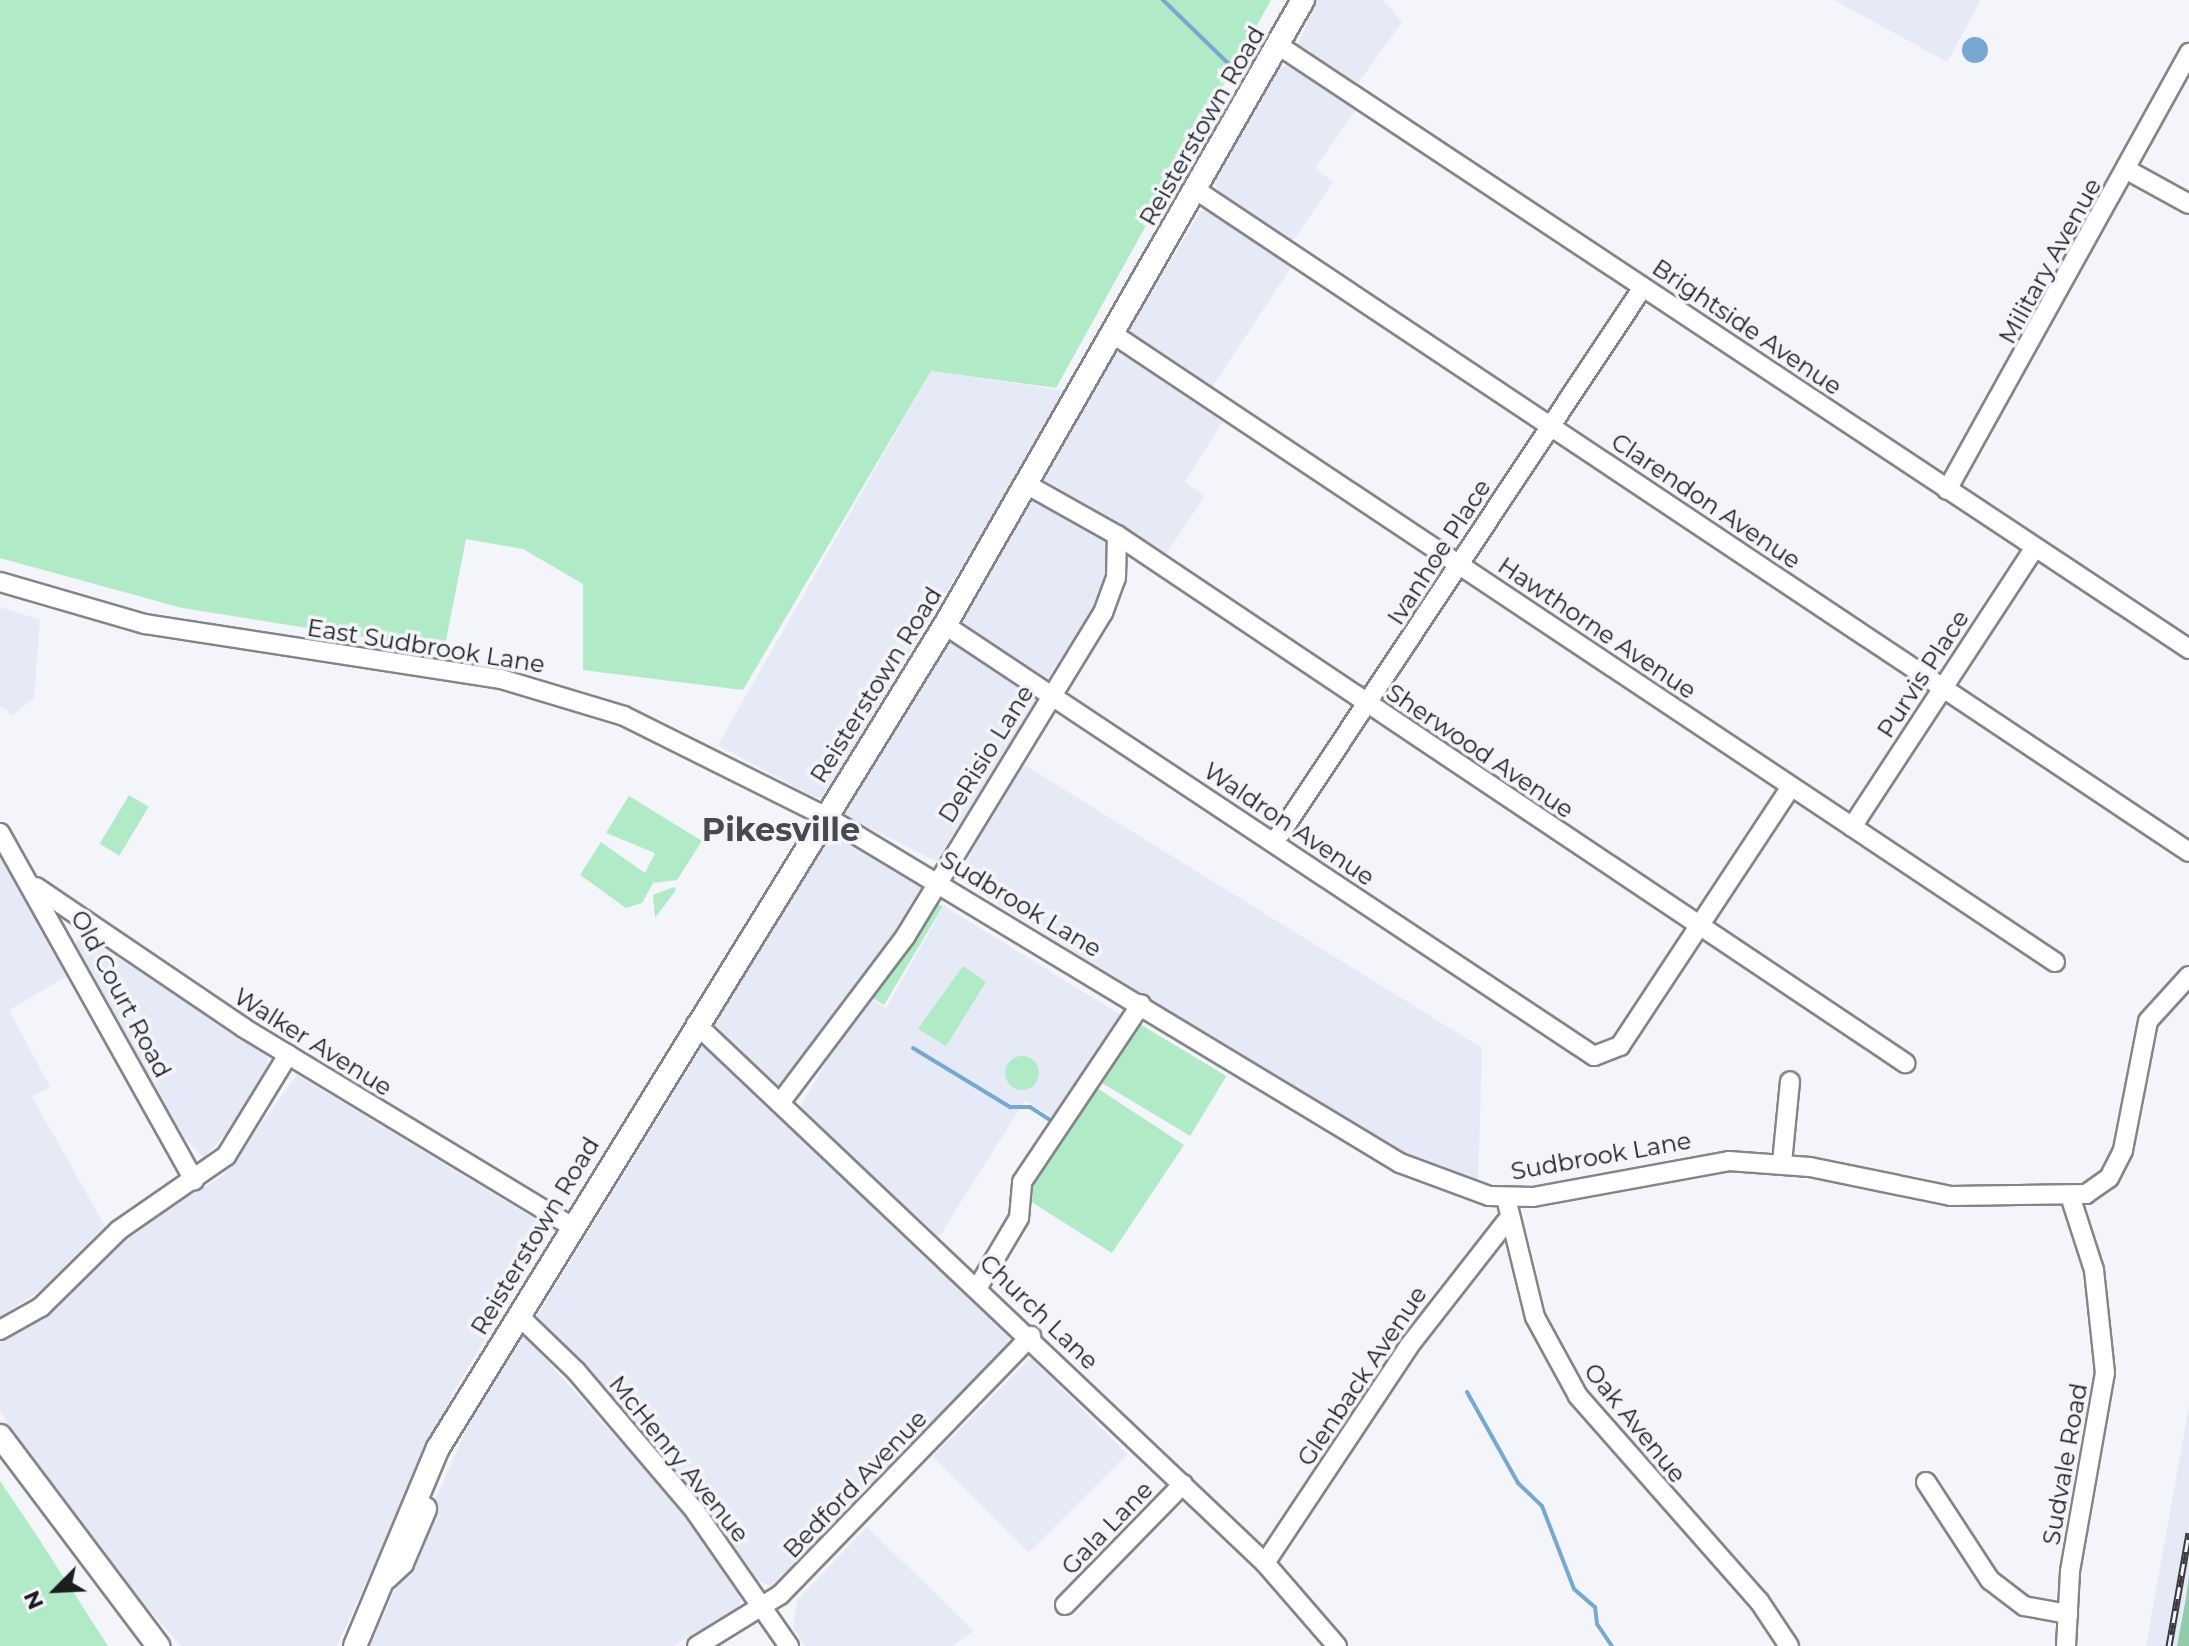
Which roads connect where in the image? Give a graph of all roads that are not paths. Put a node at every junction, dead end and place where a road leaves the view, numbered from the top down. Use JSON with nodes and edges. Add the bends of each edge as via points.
{"nodes":[{"id":1,"x":1303,"y":0,"type":"edge"},
{"id":2,"x":1278,"y":45,"type":"junction"},
{"id":3,"x":2189,"y":53,"type":"edge"},
{"id":4,"x":2129,"y":171,"type":"junction"},
{"id":5,"x":1196,"y":190,"type":"junction"},
{"id":6,"x":2189,"y":204,"type":"edge"},
{"id":7,"x":1643,"y":287,"type":"junction"},
{"id":8,"x":1113,"y":334,"type":"junction"},
{"id":9,"x":1551,"y":427,"type":"junction"},
{"id":10,"x":1026,"y":484,"type":"junction"},
{"id":11,"x":1947,"y":490,"type":"junction"},
{"id":12,"x":1117,"y":535,"type":"junction"},
{"id":13,"x":2035,"y":547,"type":"junction"},
{"id":14,"x":1460,"y":566,"type":"junction"},
{"id":15,"x":0,"y":582,"type":"edge"},
{"id":16,"x":945,"y":625,"type":"junction"},
{"id":17,"x":2189,"y":649,"type":"edge"},
{"id":18,"x":1943,"y":688,"type":"junction"},
{"id":19,"x":1053,"y":694,"type":"junction"},
{"id":20,"x":1367,"y":704,"type":"junction"},
{"id":21,"x":1791,"y":787,"type":"junction"},
{"id":22,"x":825,"y":816,"type":"junction"},
{"id":23,"x":1852,"y":827,"type":"junction"},
{"id":24,"x":0,"y":833,"type":"edge"},
{"id":25,"x":1274,"y":843,"type":"junction"},
{"id":26,"x":2189,"y":852,"type":"edge"},
{"id":27,"x":938,"y":881,"type":"junction"},
{"id":28,"x":36,"y":887,"type":"junction"},
{"id":29,"x":1700,"y":926,"type":"junction"},
{"id":30,"x":2055,"y":962,"type":"dead end"},
{"id":31,"x":2189,"y":976,"type":"edge"},
{"id":32,"x":1141,"y":1004,"type":"junction"},
{"id":33,"x":696,"y":1024,"type":"junction"},
{"id":34,"x":288,"y":1055,"type":"junction"},
{"id":35,"x":1905,"y":1063,"type":"dead end"},
{"id":36,"x":1790,"y":1081,"type":"dead end"},
{"id":37,"x":780,"y":1103,"type":"junction"},
{"id":38,"x":1782,"y":1163,"type":"junction"},
{"id":39,"x":194,"y":1180,"type":"junction"},
{"id":40,"x":1506,"y":1198,"type":"junction"},
{"id":41,"x":2071,"y":1199,"type":"junction"},
{"id":42,"x":1506,"y":1222,"type":"junction"},
{"id":43,"x":572,"y":1227,"type":"junction"},
{"id":44,"x":978,"y":1287,"type":"junction"},
{"id":45,"x":518,"y":1315,"type":"junction"},
{"id":46,"x":0,"y":1330,"type":"edge"},
{"id":47,"x":1031,"y":1336,"type":"junction"},
{"id":48,"x":0,"y":1436,"type":"edge"},
{"id":49,"x":1926,"y":1482,"type":"dead end"},
{"id":50,"x":1183,"y":1484,"type":"junction"},
{"id":51,"x":1265,"y":1563,"type":"junction"},
{"id":52,"x":1065,"y":1605,"type":"dead end"},
{"id":53,"x":764,"y":1607,"type":"junction"},
{"id":54,"x":2068,"y":1614,"type":"junction"},
{"id":55,"x":158,"y":1646,"type":"edge"},
{"id":56,"x":355,"y":1646,"type":"edge"},
{"id":57,"x":697,"y":1646,"type":"edge"},
{"id":58,"x":789,"y":1646,"type":"edge"},
{"id":59,"x":1337,"y":1646,"type":"edge"},
{"id":60,"x":1789,"y":1646,"type":"edge"},
{"id":61,"x":2066,"y":1646,"type":"edge"}],
"edges":[{"from":1,"to":2,"type":"main road","name":"Reisterstown Road"},
{"from":2,"to":5,"type":"main road","name":"Reisterstown Road"},
{"from":2,"to":7,"type":"street","name":"Brightside Avenue"},
{"from":3,"to":4,"type":"street","name":"Military Avenue"},
{"from":4,"to":6,"type":"street"},
{"from":4,"to":11,"type":"street","name":"Military Avenue"},
{"from":5,"to":8,"type":"main road","name":"Reisterstown Road"},
{"from":5,"to":9,"type":"street","name":"Clarendon Avenue"},
{"from":7,"to":9,"type":"street","name":"Ivanhoe Place"},
{"from":7,"to":11,"type":"street","name":"Brightside Avenue"},
{"from":8,"to":10,"type":"main road","name":"Reisterstown Road"},
{"from":8,"to":14,"type":"street","name":"Hawthorne Avenue"},
{"from":9,"to":14,"type":"street","name":"Ivanhoe Place"},
{"from":9,"to":18,"type":"street","name":"Clarendon Avenue"},
{"from":10,"to":12,"type":"street","name":"Sherwood Avenue"},
{"from":10,"to":16,"type":"main road","name":"Reisterstown Road"},
{"from":11,"to":13,"type":"street","name":"Brightside Avenue"},
{"from":12,"to":19,"type":"street","name":"DeRisio Lane","via":[[1111,595]]},
{"from":12,"to":20,"type":"street","name":"Sherwood Avenue"},
{"from":13,"to":17,"type":"street","name":"Brightside Avenue"},
{"from":13,"to":18,"type":"street","name":"Purvis Place"},
{"from":14,"to":20,"type":"street","name":"Ivanhoe Place"},
{"from":14,"to":21,"type":"street","name":"Hawthorne Avenue"},
{"from":15,"to":22,"type":"street","name":"East Sudbrook Lane","via":[[197,635],[553,692],[679,741]]},
{"from":16,"to":19,"type":"street","name":"Waldron Avenue"},
{"from":16,"to":22,"type":"main road","name":"Reisterstown Road"},
{"from":18,"to":23,"type":"street","name":"Purvis Place"},
{"from":18,"to":26,"type":"street","name":"Clarendon Avenue"},
{"from":19,"to":25,"type":"street","name":"Waldron Avenue"},
{"from":19,"to":27,"type":"street","name":"DeRisio Lane"},
{"from":20,"to":25,"type":"street","name":"Ivanhoe Place"},
{"from":20,"to":29,"type":"street","name":"Sherwood Avenue"},
{"from":21,"to":23,"type":"street","name":"Hawthorne Avenue"},
{"from":21,"to":29,"type":"street"},
{"from":22,"to":27,"type":"street","name":"Sudbrook Lane"},
{"from":22,"to":33,"type":"main road","name":"Reisterstown Road"},
{"from":23,"to":30,"type":"street","name":"Hawthorne Avenue"},
{"from":24,"to":28,"type":"street","name":"Old Court Road"},
{"from":25,"to":29,"type":"street","name":"Waldron Avenue","via":[[1586,1052],[1609,1056]]},
{"from":27,"to":32,"type":"street","name":"Sudbrook Lane"},
{"from":27,"to":37,"type":"street","name":"DeRisio Lane"},
{"from":28,"to":34,"type":"street","name":"Walker Avenue"},
{"from":28,"to":39,"type":"street","name":"Old Court Road"},
{"from":29,"to":35,"type":"street","name":"Sherwood Avenue"},
{"from":31,"to":41,"type":"street","via":[[2148,1021],[2117,1164],[2099,1187]]},
{"from":32,"to":40,"type":"street","name":"Sudbrook Lane","via":[[1411,1169]]},
{"from":32,"to":44,"type":"street","via":[[1022,1182],[1019,1218]]},
{"from":33,"to":37,"type":"street","name":"Church Lane"},
{"from":33,"to":43,"type":"main road","name":"Reisterstown Road"},
{"from":34,"to":39,"type":"street","via":[[238,1143]]},
{"from":34,"to":43,"type":"street","name":"Walker Avenue"},
{"from":36,"to":38,"type":"street"},
{"from":37,"to":44,"type":"street","name":"Church Lane"},
{"from":38,"to":40,"type":"street","name":"Sudbrook Lane","via":[[1699,1162]]},
{"from":38,"to":41,"type":"street","name":"Sudbrook Lane","via":[[1924,1193]]},
{"from":39,"to":46,"type":"street","via":[[119,1230],[47,1301]]},
{"from":40,"to":42,"type":"street","name":"Oak Avenue"},
{"from":41,"to":54,"type":"street","name":"Sudvale Road","via":[[2094,1270],[2105,1373]]},
{"from":42,"to":51,"type":"street","name":"Glenback Avenue","via":[[1418,1334]]},
{"from":42,"to":60,"type":"street","name":"Oak Avenue","via":[[1535,1317],[1578,1396],[1759,1601]]},
{"from":43,"to":45,"type":"main road","name":"Reisterstown Road"},
{"from":44,"to":47,"type":"street","name":"Church Lane"},
{"from":45,"to":53,"type":"street","name":"McHenry Avenue","via":[[576,1371],[695,1511]]},
{"from":45,"to":56,"type":"main road","name":"Reisterstown Road","via":[[387,1556],[386,1578]]},
{"from":47,"to":50,"type":"street","name":"Church Lane"},
{"from":47,"to":53,"type":"street","name":"Bedford Avenue"},
{"from":48,"to":55,"type":"main road"},
{"from":49,"to":54,"type":"street","via":[[1999,1589],[2024,1606]]},
{"from":50,"to":51,"type":"street","name":"Church Lane"},
{"from":50,"to":52,"type":"street","name":"Gala Lane"},
{"from":51,"to":59,"type":"street","name":"Church Lane"},
{"from":53,"to":57,"type":"street","name":"Bedford Avenue"},
{"from":53,"to":58,"type":"street","name":"McHenry Avenue"},
{"from":54,"to":61,"type":"street","name":"Sudvale Road"}]}
